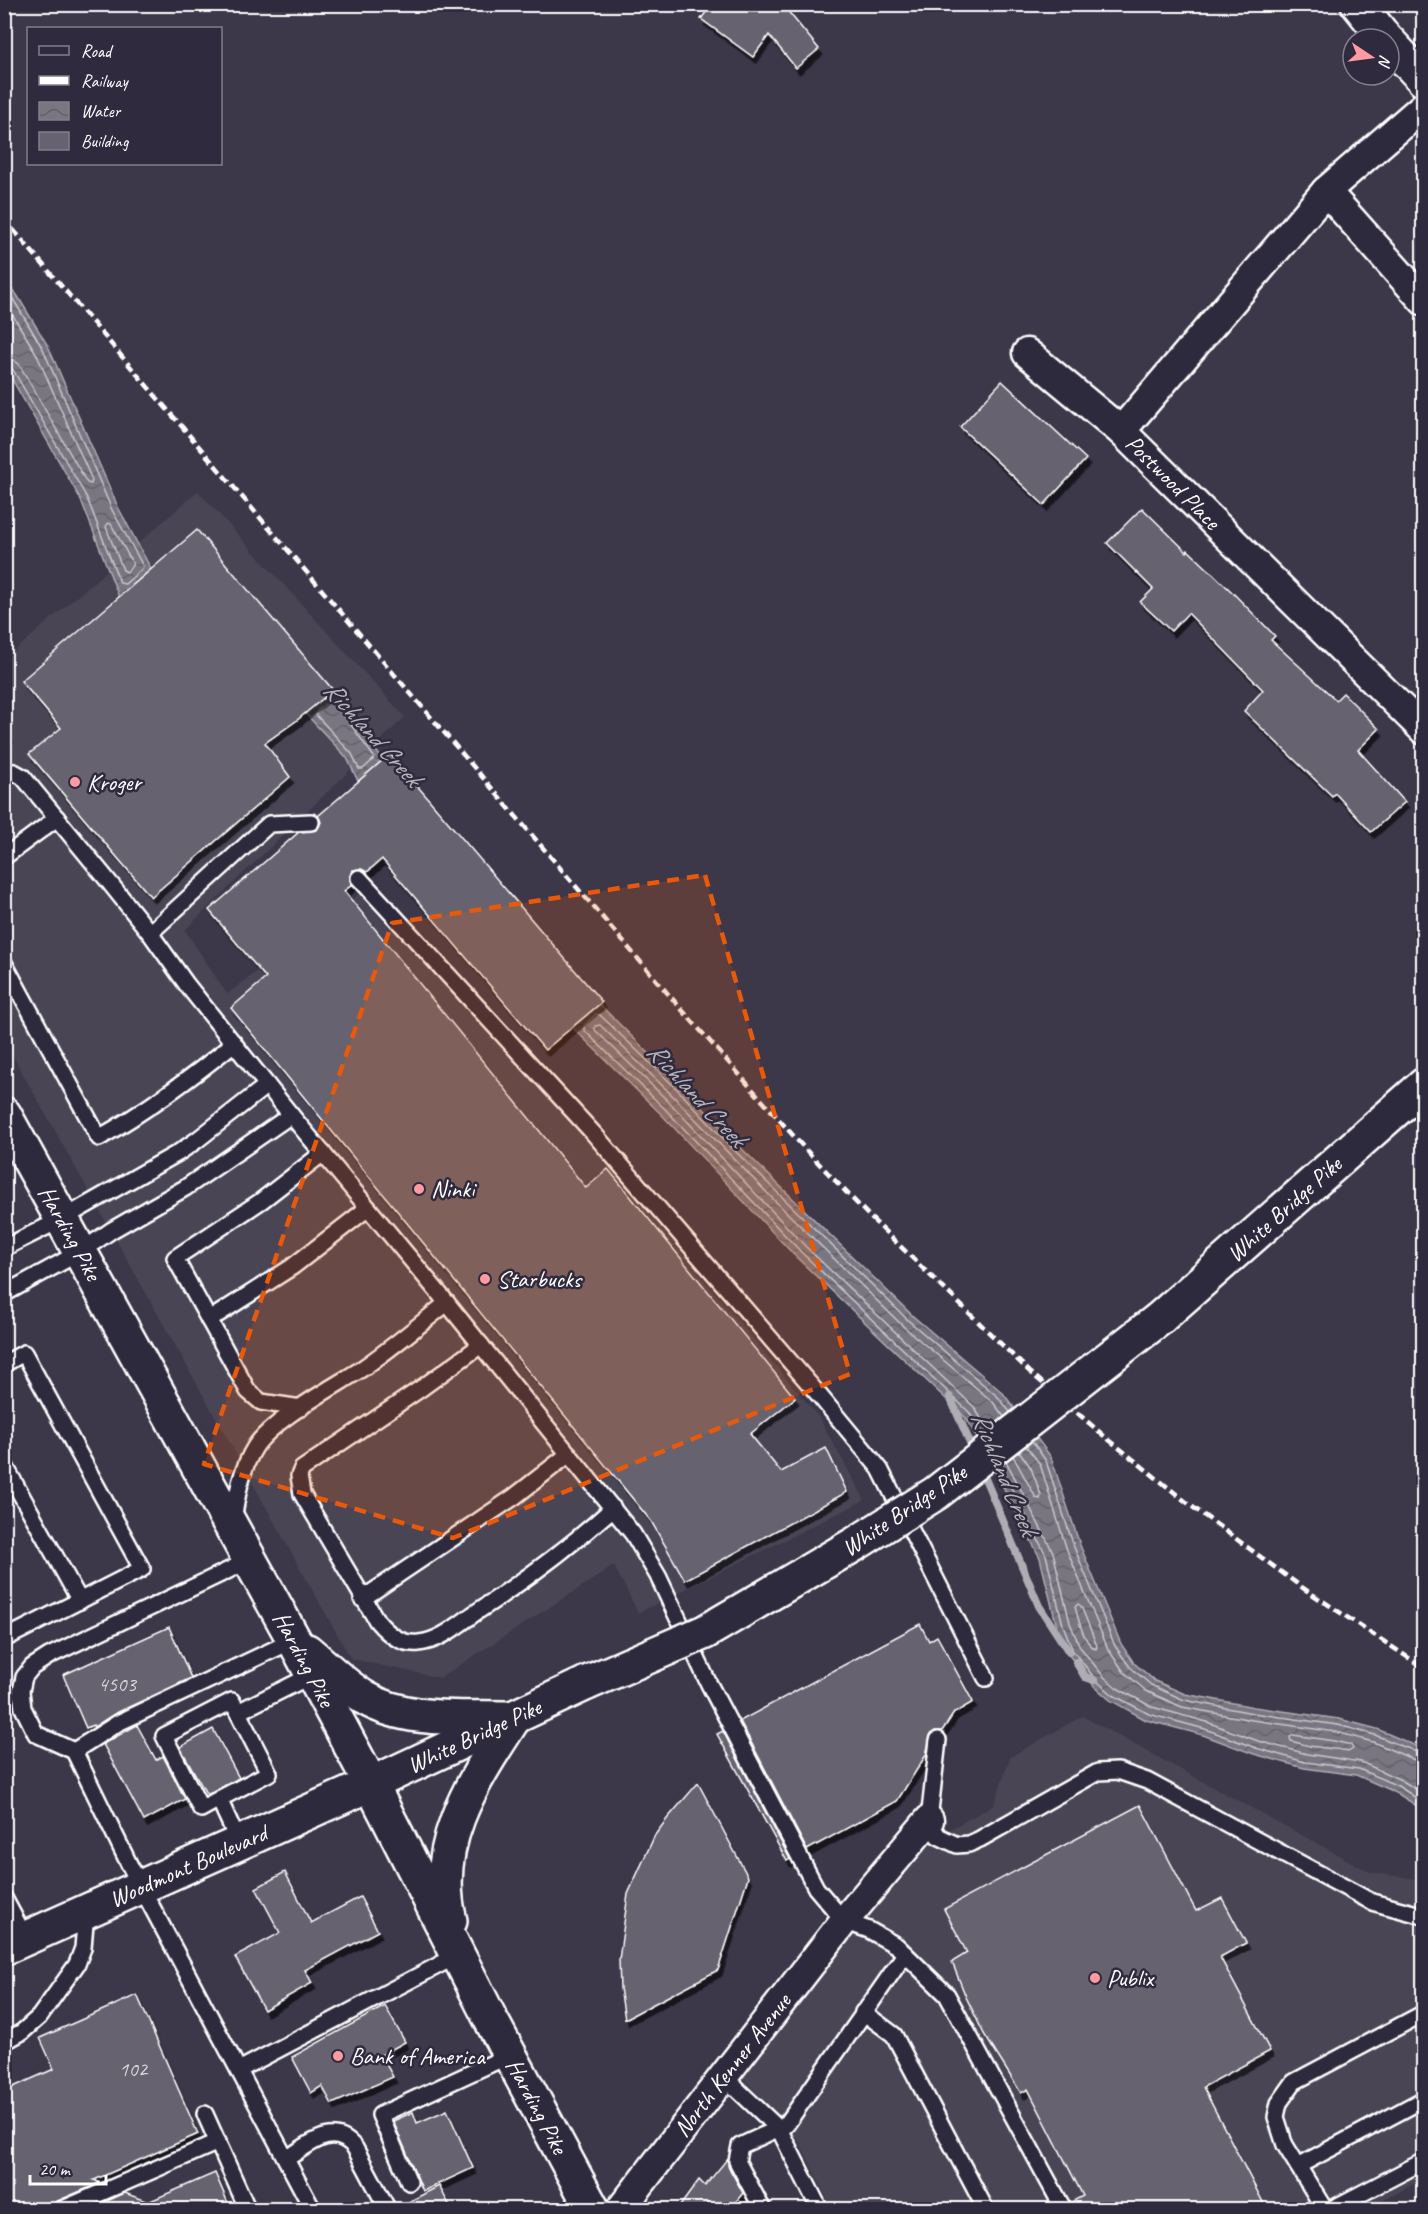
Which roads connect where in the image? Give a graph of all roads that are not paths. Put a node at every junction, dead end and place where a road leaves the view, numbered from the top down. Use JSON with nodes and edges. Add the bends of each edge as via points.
{"nodes":[{"id":1,"x":1358,"y":4,"type":"edge"},
{"id":2,"x":1377,"y":27,"type":"edge"},
{"id":3,"x":1401,"y":54,"type":"edge"},
{"id":4,"x":1424,"y":80,"type":"edge"},
{"id":5,"x":1424,"y":106,"type":"edge"},
{"id":6,"x":1326,"y":191,"type":"junction"},
{"id":7,"x":1424,"y":301,"type":"edge"},
{"id":8,"x":1027,"y":353,"type":"dead end"},
{"id":9,"x":1121,"y":431,"type":"junction"},
{"id":10,"x":1424,"y":730,"type":"edge"},
{"id":11,"x":4,"y":771,"type":"edge"},
{"id":12,"x":57,"y":818,"type":"junction"},
{"id":13,"x":311,"y":822,"type":"dead end"},
{"id":14,"x":4,"y":857,"type":"edge"},
{"id":15,"x":359,"y":878,"type":"dead end"},
{"id":16,"x":150,"y":933,"type":"junction"},
{"id":17,"x":4,"y":963,"type":"edge"},
{"id":18,"x":234,"y":1043,"type":"junction"},
{"id":19,"x":267,"y":1085,"type":"junction"},
{"id":20,"x":1424,"y":1085,"type":"edge"},
{"id":21,"x":4,"y":1114,"type":"edge"},
{"id":22,"x":291,"y":1115,"type":"junction"},
{"id":23,"x":323,"y":1153,"type":"junction"},
{"id":24,"x":368,"y":1208,"type":"junction"},
{"id":25,"x":62,"y":1219,"type":"junction"},
{"id":26,"x":4,"y":1248,"type":"edge"},
{"id":27,"x":80,"y":1252,"type":"junction"},
{"id":28,"x":4,"y":1294,"type":"edge"},
{"id":29,"x":447,"y":1303,"type":"junction"},
{"id":30,"x":209,"y":1320,"type":"junction"},
{"id":31,"x":480,"y":1345,"type":"junction"},
{"id":32,"x":4,"y":1364,"type":"edge"},
{"id":33,"x":301,"y":1408,"type":"junction"},
{"id":34,"x":569,"y":1454,"type":"junction"},
{"id":35,"x":4,"y":1464,"type":"edge"},
{"id":36,"x":613,"y":1508,"type":"junction"},
{"id":37,"x":232,"y":1527,"type":"junction"},
{"id":38,"x":250,"y":1560,"type":"junction"},
{"id":39,"x":362,"y":1599,"type":"junction"},
{"id":40,"x":80,"y":1601,"type":"junction"},
{"id":41,"x":4,"y":1639,"type":"edge"},
{"id":42,"x":294,"y":1640,"type":"junction"},
{"id":43,"x":312,"y":1675,"type":"junction"},
{"id":44,"x":986,"y":1678,"type":"dead end"},
{"id":45,"x":238,"y":1712,"type":"junction"},
{"id":46,"x":514,"y":1718,"type":"junction"},
{"id":47,"x":938,"y":1740,"type":"dead end"},
{"id":48,"x":74,"y":1751,"type":"junction"},
{"id":49,"x":371,"y":1784,"type":"junction"},
{"id":50,"x":219,"y":1799,"type":"junction"},
{"id":51,"x":929,"y":1820,"type":"junction"},
{"id":52,"x":240,"y":1843,"type":"junction"},
{"id":53,"x":141,"y":1887,"type":"junction"},
{"id":54,"x":4,"y":1898,"type":"edge"},
{"id":55,"x":86,"y":1912,"type":"junction"},
{"id":56,"x":1424,"y":1916,"type":"edge"},
{"id":57,"x":844,"y":1921,"type":"junction"},
{"id":58,"x":15,"y":1944,"type":"edge"},
{"id":59,"x":905,"y":1954,"type":"junction"},
{"id":60,"x":459,"y":1955,"type":"junction"},
{"id":61,"x":863,"y":2012,"type":"junction"},
{"id":62,"x":1424,"y":2013,"type":"edge"},
{"id":63,"x":4,"y":2042,"type":"edge"},
{"id":64,"x":510,"y":2055,"type":"junction"},
{"id":65,"x":239,"y":2070,"type":"junction"},
{"id":66,"x":732,"y":2084,"type":"junction"},
{"id":67,"x":1424,"y":2099,"type":"edge"},
{"id":68,"x":205,"y":2114,"type":"dead end"},
{"id":69,"x":779,"y":2129,"type":"junction"},
{"id":70,"x":218,"y":2142,"type":"junction"},
{"id":71,"x":286,"y":2159,"type":"junction"},
{"id":72,"x":1424,"y":2161,"type":"edge"},
{"id":73,"x":1298,"y":2166,"type":"junction"},
{"id":74,"x":409,"y":2182,"type":"dead end"},
{"id":75,"x":61,"y":2210,"type":"edge"},
{"id":76,"x":248,"y":2210,"type":"edge"},
{"id":77,"x":313,"y":2210,"type":"edge"},
{"id":78,"x":388,"y":2210,"type":"edge"},
{"id":79,"x":593,"y":2210,"type":"edge"},
{"id":80,"x":620,"y":2210,"type":"edge"},
{"id":81,"x":763,"y":2210,"type":"edge"},
{"id":82,"x":820,"y":2210,"type":"edge"},
{"id":83,"x":986,"y":2210,"type":"edge"},
{"id":84,"x":1064,"y":2210,"type":"edge"},
{"id":85,"x":1324,"y":2210,"type":"edge"},
{"id":86,"x":1330,"y":2210,"type":"edge"}],
"edges":[{"from":1,"to":2,"type":"main road"},
{"from":3,"to":4,"type":"main road"},
{"from":5,"to":6,"type":"street","name":"Postwood Place"},
{"from":6,"to":7,"type":"street"},
{"from":6,"to":9,"type":"street","name":"Postwood Place"},
{"from":8,"to":9,"type":"street"},
{"from":9,"to":10,"type":"street","name":"Postwood Place"},
{"from":11,"to":12,"type":"lane","via":[[23,777]]},
{"from":12,"to":14,"type":"lane"},
{"from":12,"to":16,"type":"lane"},
{"from":13,"to":16,"type":"lane","via":[[269,824]]},
{"from":15,"to":44,"type":"lane","via":[[595,1135],[880,1469]]},
{"from":16,"to":18,"type":"lane"},
{"from":17,"to":18,"type":"lane","via":[[99,1138],[184,1084]]},
{"from":18,"to":19,"type":"lane"},
{"from":19,"to":22,"type":"lane"},
{"from":19,"to":25,"type":"lane","via":[[197,1140]]},
{"from":20,"to":46,"type":"main road","name":"White Bridge Pike","bridge":true,"via":[[1160,1319],[936,1493],[705,1632]]},
{"from":21,"to":25,"type":"main road","name":"Harding Pike"},
{"from":22,"to":23,"type":"lane"},
{"from":22,"to":27,"type":"lane","via":[[219,1166]]},
{"from":23,"to":24,"type":"lane"},
{"from":23,"to":30,"type":"lane","via":[[261,1201],[175,1258]]},
{"from":24,"to":29,"type":"lane"},
{"from":24,"to":30,"type":"lane","via":[[292,1267]]},
{"from":25,"to":26,"type":"lane"},
{"from":25,"to":27,"type":"main road","name":"Harding Pike"},
{"from":27,"to":28,"type":"lane"},
{"from":27,"to":37,"type":"main road","name":"Harding Pike"},
{"from":29,"to":31,"type":"lane"},
{"from":29,"to":33,"type":"lane"},
{"from":30,"to":33,"type":"lane","via":[[248,1391],[261,1402]]},
{"from":31,"to":34,"type":"lane"},
{"from":31,"to":39,"type":"lane","via":[[302,1469],[302,1494]]},
{"from":32,"to":40,"type":"lane","via":[[24,1353],[142,1569]]},
{"from":33,"to":37,"type":"lane","via":[[265,1436],[248,1458]]},
{"from":34,"to":36,"type":"lane"},
{"from":34,"to":39,"type":"lane","via":[[505,1503]]},
{"from":35,"to":40,"type":"lane"},
{"from":36,"to":39,"type":"lane","via":[[512,1589],[430,1641],[406,1643],[385,1632]]},
{"from":36,"to":57,"type":"lane","via":[[645,1551],[709,1684],[816,1888]]},
{"from":37,"to":38,"type":"main road","name":"Harding Pike"},
{"from":38,"to":42,"type":"main road","name":"Harding Pike"},
{"from":38,"to":48,"type":"lane","via":[[32,1667],[24,1677],[23,1708],[36,1734]]},
{"from":40,"to":41,"type":"lane"},
{"from":42,"to":43,"type":"main road","name":"Harding Pike"},
{"from":42,"to":46,"type":"main road","via":[[365,1698],[388,1708],[437,1716]]},
{"from":42,"to":48,"type":"lane","via":[[118,1724]]},
{"from":43,"to":45,"type":"lane"},
{"from":43,"to":49,"type":"main road","name":"Harding Pike"},
{"from":45,"to":50,"type":"lane","via":[[269,1773]]},
{"from":45,"to":50,"type":"lane","via":[[232,1701],[164,1736],[201,1809]]},
{"from":46,"to":49,"type":"main road","name":"White Bridge Pike"},
{"from":46,"to":60,"type":"main road","via":[[484,1765],[452,1833],[444,1872],[446,1906]]},
{"from":47,"to":51,"type":"lane"},
{"from":48,"to":53,"type":"lane"},
{"from":49,"to":52,"type":"main road","name":"Woodmont Boulevard"},
{"from":49,"to":60,"type":"main road","name":"Harding Pike"},
{"from":50,"to":52,"type":"lane"},
{"from":51,"to":56,"type":"lane","via":[[938,1836],[957,1845],[969,1845],[1098,1772],[1118,1771],[1147,1781],[1372,1902]]},
{"from":51,"to":57,"type":"street","name":"North Kenner Avenue"},
{"from":52,"to":53,"type":"main road","name":"Woodmont Boulevard"},
{"from":53,"to":55,"type":"main road","name":"Woodmont Boulevard"},
{"from":53,"to":65,"type":"lane"},
{"from":54,"to":58,"type":"lane"},
{"from":55,"to":58,"type":"main road","name":"Woodmont Boulevard"},
{"from":55,"to":63,"type":"lane","via":[[83,1948],[77,1964],[39,2017]]},
{"from":57,"to":59,"type":"lane","via":[[869,1930]]},
{"from":57,"to":66,"type":"street","name":"North Kenner Avenue"},
{"from":59,"to":61,"type":"lane"},
{"from":59,"to":84,"type":"lane","via":[[947,1995]]},
{"from":60,"to":64,"type":"main road","name":"Harding Pike"},
{"from":60,"to":65,"type":"lane"},
{"from":61,"to":69,"type":"lane","via":[[786,2125]]},
{"from":61,"to":83,"type":"lane","via":[[894,2036]]},
{"from":62,"to":73,"type":"lane","via":[[1293,2082],[1279,2103],[1276,2117],[1285,2145]]},
{"from":64,"to":74,"type":"lane","via":[[380,2115]]},
{"from":64,"to":79,"type":"main road","name":"Harding Pike"},
{"from":65,"to":71,"type":"lane"},
{"from":66,"to":69,"type":"lane"},
{"from":66,"to":80,"type":"street","name":"North Kenner Avenue"},
{"from":67,"to":73,"type":"lane"},
{"from":68,"to":70,"type":"lane"},
{"from":69,"to":81,"type":"lane","via":[[740,2146],[738,2153],[737,2161]]},
{"from":69,"to":82,"type":"lane"},
{"from":70,"to":75,"type":"lane"},
{"from":70,"to":76,"type":"lane"},
{"from":71,"to":77,"type":"lane"},
{"from":71,"to":78,"type":"lane","via":[[319,2139],[340,2135],[348,2139]]},
{"from":72,"to":86,"type":"lane"},
{"from":73,"to":85,"type":"lane"}]}
